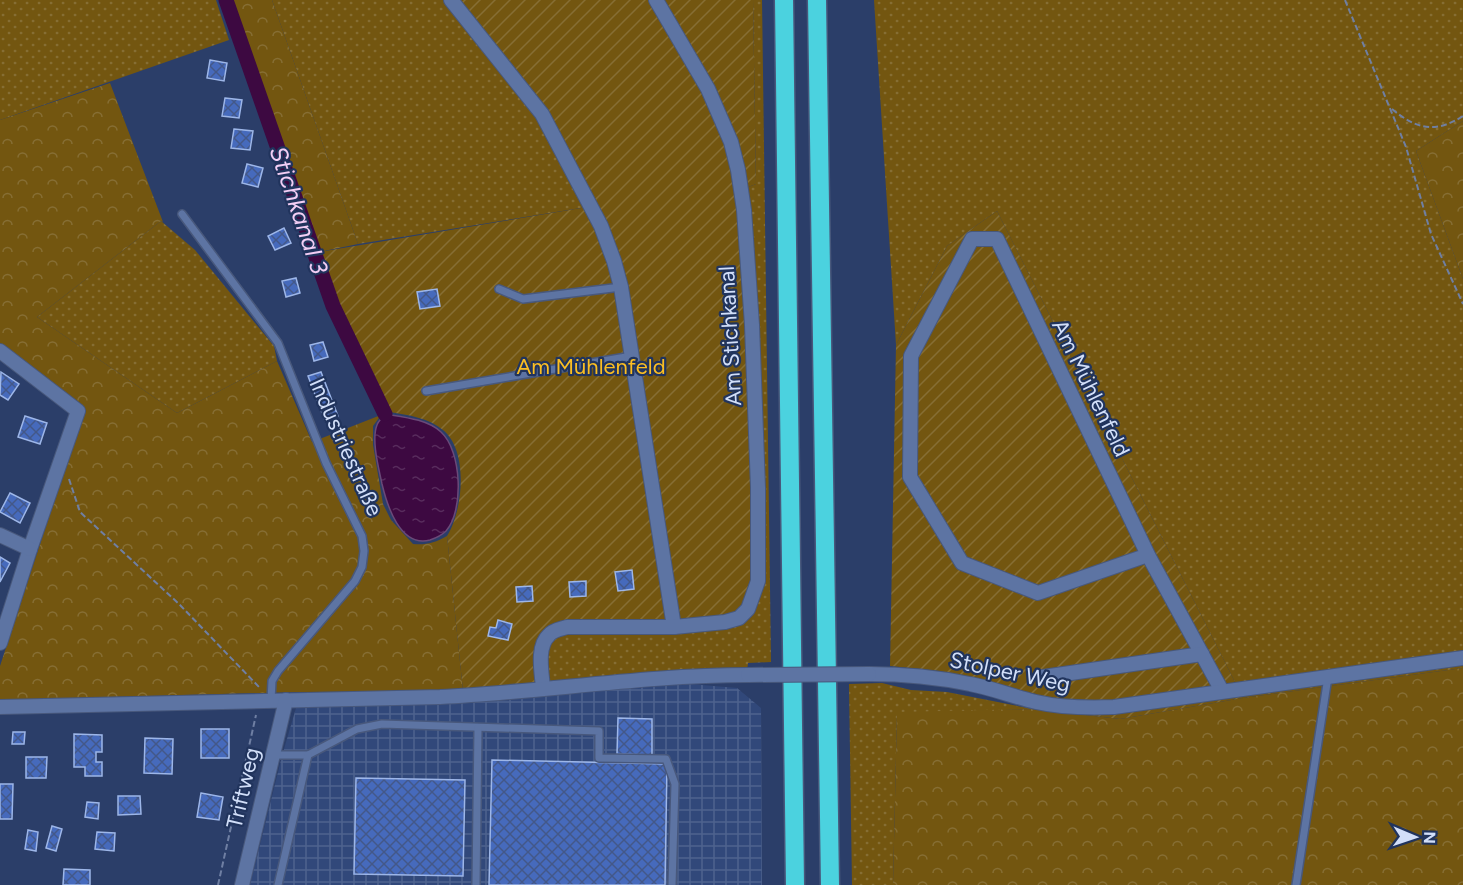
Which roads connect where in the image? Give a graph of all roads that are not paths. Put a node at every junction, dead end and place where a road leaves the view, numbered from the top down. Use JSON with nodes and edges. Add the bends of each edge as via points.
{"nodes":[{"id":1,"x":451,"y":0,"type":"edge"},
{"id":2,"x":656,"y":0,"type":"edge"},
{"id":3,"x":784,"y":0,"type":"edge"},
{"id":4,"x":817,"y":0,"type":"edge"},
{"id":5,"x":182,"y":213,"type":"dead end"},
{"id":6,"x":621,"y":287,"type":"junction"},
{"id":7,"x":499,"y":289,"type":"dead end"},
{"id":8,"x":0,"y":351,"type":"edge"},
{"id":9,"x":632,"y":356,"type":"junction"},
{"id":10,"x":426,"y":391,"type":"dead end"},
{"id":11,"x":0,"y":535,"type":"edge"},
{"id":12,"x":30,"y":549,"type":"junction"},
{"id":13,"x":1148,"y":555,"type":"junction"},
{"id":14,"x":674,"y":627,"type":"junction"},
{"id":15,"x":0,"y":643,"type":"edge"},
{"id":16,"x":1202,"y":654,"type":"junction"},
{"id":17,"x":1463,"y":658,"type":"edge"},
{"id":18,"x":1043,"y":677,"type":"dead end"},
{"id":19,"x":1329,"y":677,"type":"junction"},
{"id":20,"x":543,"y":688,"type":"junction"},
{"id":21,"x":1222,"y":692,"type":"junction"},
{"id":22,"x":265,"y":700,"type":"junction"},
{"id":23,"x":286,"y":700,"type":"junction"},
{"id":24,"x":0,"y":707,"type":"edge"},
{"id":25,"x":478,"y":728,"type":"junction"},
{"id":26,"x":273,"y":755,"type":"junction"},
{"id":27,"x":308,"y":756,"type":"junction"},
{"id":28,"x":242,"y":885,"type":"edge"},
{"id":29,"x":278,"y":885,"type":"edge"},
{"id":30,"x":476,"y":885,"type":"edge"},
{"id":31,"x":672,"y":885,"type":"edge"},
{"id":32,"x":795,"y":885,"type":"edge"},
{"id":33,"x":830,"y":885,"type":"edge"},
{"id":34,"x":1296,"y":885,"type":"edge"}],
"edges":[{"from":1,"to":6,"type":"street","via":[[542,114],[601,226]]},
{"from":2,"to":14,"type":"street","name":"Am Stichkanal","via":[[711,96],[731,142],[738,170],[752,325],[758,488],[759,574],[748,609],[739,618],[725,622]]},
{"from":3,"to":32,"type":"highway"},
{"from":4,"to":33,"type":"highway"},
{"from":5,"to":22,"type":"lane","name":"Industriestraße","via":[[278,343],[326,463],[362,536],[363,567],[278,670]]},
{"from":6,"to":7,"type":"lane","via":[[523,298]]},
{"from":6,"to":9,"type":"street"},
{"from":8,"to":12,"type":"street","via":[[78,411]]},
{"from":9,"to":10,"type":"lane"},
{"from":9,"to":14,"type":"street"},
{"from":11,"to":12,"type":"street"},
{"from":12,"to":15,"type":"street"},
{"from":13,"to":13,"type":"street","name":"Am Mühlenfeld","via":[[997,239],[972,239],[911,356],[910,477],[962,563],[1038,593]]},
{"from":13,"to":16,"type":"street","name":"Am Mühlenfeld"},
{"from":14,"to":20,"type":"street","name":"Am Stichkanal","via":[[556,630],[542,649]]},
{"from":16,"to":18,"type":"street"},
{"from":16,"to":21,"type":"street","name":"Am Mühlenfeld"},
{"from":17,"to":19,"type":"street","name":"Stolper Weg"},
{"from":19,"to":21,"type":"street","name":"Stolper Weg"},
{"from":19,"to":34,"type":"lane"},
{"from":20,"to":21,"type":"street","name":"Stolper Weg","bridge":true,"via":[[695,675],[869,674],[944,679],[1037,702],[1081,708]]},
{"from":20,"to":23,"type":"street","via":[[480,695]]},
{"from":22,"to":23,"type":"street"},
{"from":22,"to":24,"type":"street"},
{"from":23,"to":26,"type":"street","name":"Triftweg"},
{"from":25,"to":27,"type":"lane","via":[[369,725]]},
{"from":25,"to":30,"type":"lane"},
{"from":25,"to":31,"type":"lane","via":[[599,732],[599,758],[666,759],[675,784]]},
{"from":26,"to":27,"type":"lane"},
{"from":26,"to":28,"type":"street","name":"Triftweg"},
{"from":27,"to":29,"type":"lane"}]}
